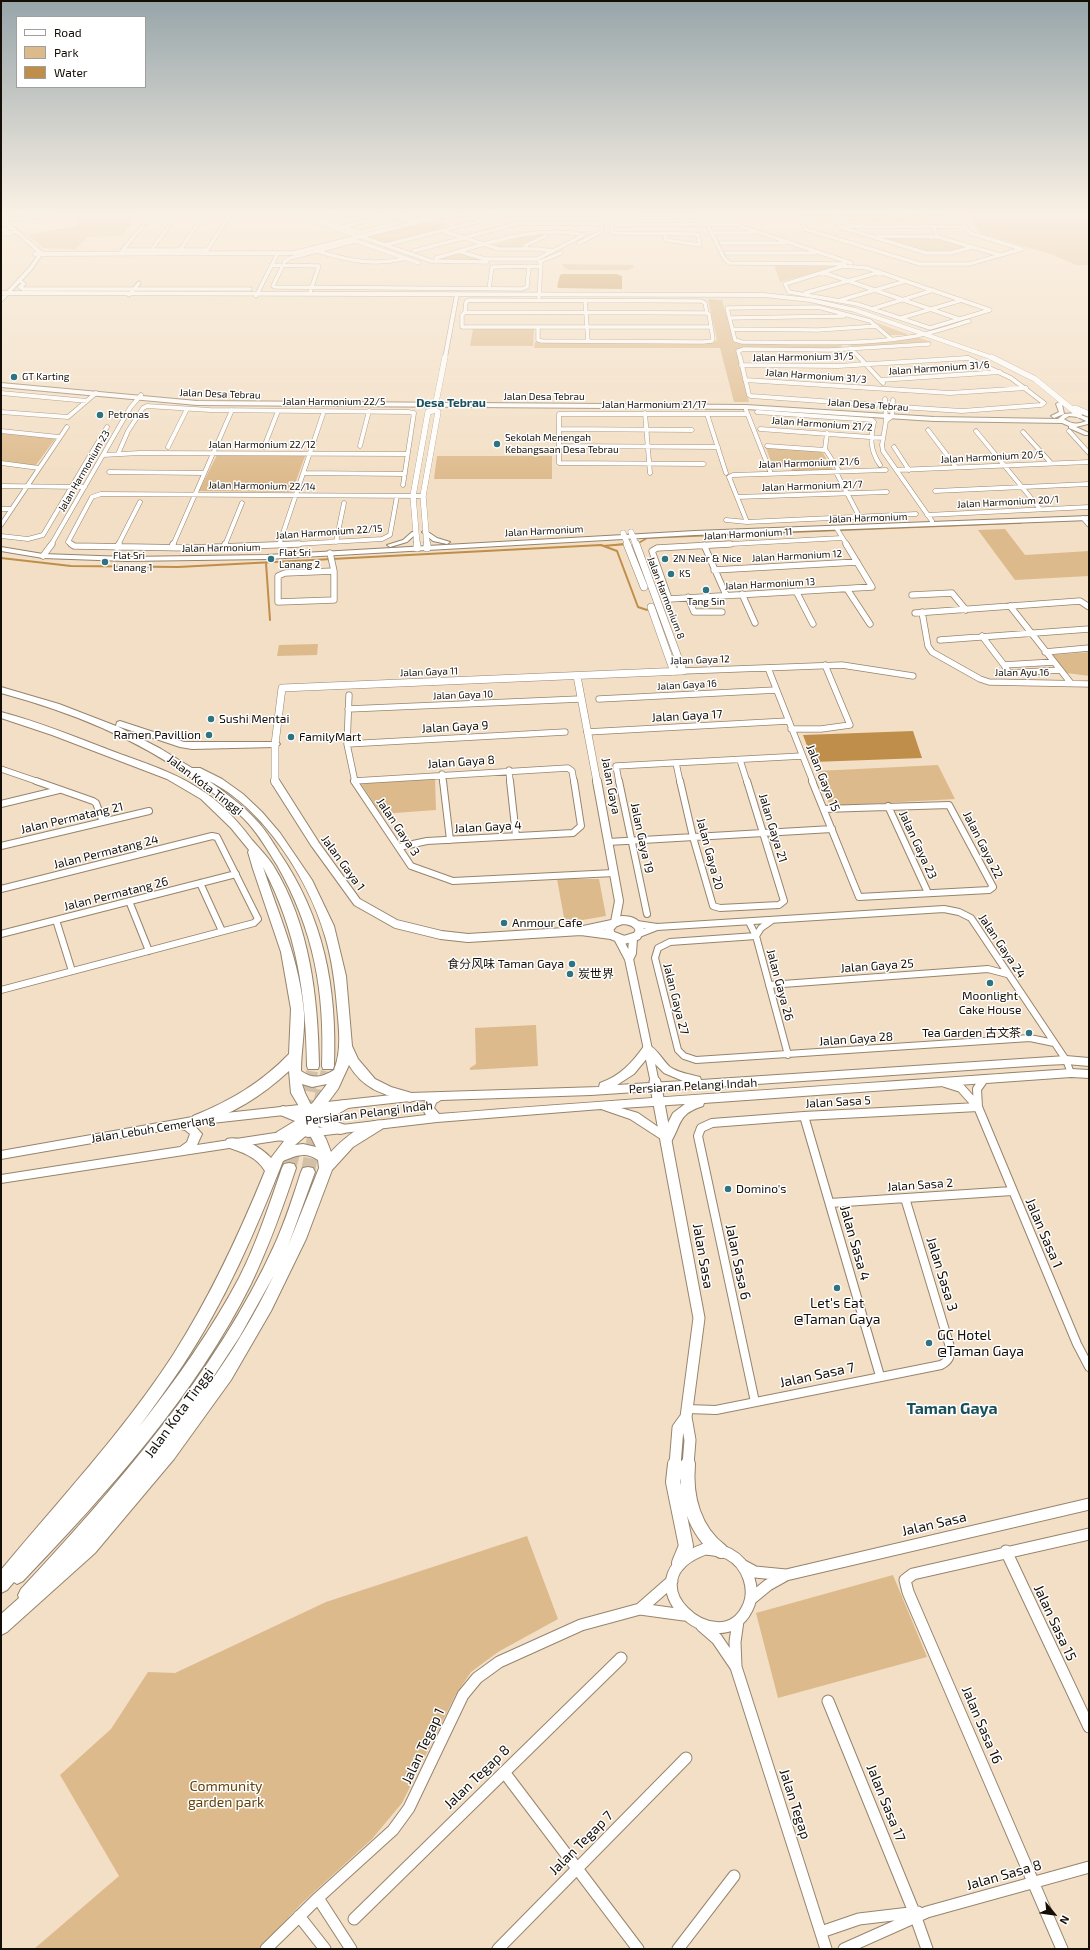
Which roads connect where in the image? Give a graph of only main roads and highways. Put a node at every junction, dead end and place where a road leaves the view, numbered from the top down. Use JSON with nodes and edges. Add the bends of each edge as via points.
{"nodes":[{"id":1,"x":1,"y":382,"type":"edge"},
{"id":2,"x":1,"y":385,"type":"edge"},
{"id":3,"x":121,"y":396,"type":"junction"},
{"id":4,"x":139,"y":396,"type":"junction"},
{"id":5,"x":155,"y":399,"type":"junction"},
{"id":6,"x":1059,"y":404,"type":"road end"},
{"id":7,"x":411,"y":405,"type":"junction"},
{"id":8,"x":459,"y":405,"type":"junction"},
{"id":9,"x":428,"y":412,"type":"road end"},
{"id":10,"x":438,"y":412,"type":"road end"},
{"id":11,"x":892,"y":414,"type":"junction"},
{"id":12,"x":885,"y":416,"type":"junction"},
{"id":13,"x":1050,"y":417,"type":"junction"},
{"id":14,"x":1062,"y":419,"type":"junction"},
{"id":15,"x":1088,"y":420,"type":"edge"},
{"id":16,"x":1039,"y":421,"type":"junction"},
{"id":17,"x":1079,"y":425,"type":"junction"},
{"id":18,"x":1088,"y":435,"type":"edge"},
{"id":19,"x":1089,"y":514,"type":"edge"},
{"id":20,"x":1088,"y":522,"type":"edge"},
{"id":21,"x":425,"y":532,"type":"road end"},
{"id":22,"x":414,"y":533,"type":"road end"},
{"id":23,"x":629,"y":539,"type":"junction"},
{"id":24,"x":447,"y":542,"type":"junction"},
{"id":25,"x":1,"y":545,"type":"edge"},
{"id":26,"x":390,"y":546,"type":"junction"},
{"id":27,"x":416,"y":546,"type":"junction"},
{"id":28,"x":426,"y":546,"type":"junction"},
{"id":29,"x":1,"y":549,"type":"edge"},
{"id":30,"x":45,"y":554,"type":"junction"},
{"id":31,"x":1,"y":690,"type":"edge"},
{"id":32,"x":1,"y":715,"type":"edge"},
{"id":33,"x":91,"y":717,"type":"junction"},
{"id":34,"x":275,"y":744,"type":"road end"},
{"id":35,"x":180,"y":764,"type":"junction"},
{"id":36,"x":251,"y":846,"type":"junction"},
{"id":37,"x":346,"y":1047,"type":"junction"},
{"id":38,"x":295,"y":1056,"type":"junction"},
{"id":39,"x":1089,"y":1062,"type":"edge"},
{"id":40,"x":313,"y":1066,"type":"tunnel mouth"},
{"id":41,"x":328,"y":1066,"type":"tunnel mouth"},
{"id":42,"x":340,"y":1073,"type":"junction"},
{"id":43,"x":296,"y":1074,"type":"junction"},
{"id":44,"x":1089,"y":1074,"type":"edge"},
{"id":45,"x":711,"y":1083,"type":"junction"},
{"id":46,"x":591,"y":1090,"type":"junction"},
{"id":47,"x":439,"y":1096,"type":"junction"},
{"id":48,"x":410,"y":1097,"type":"junction"},
{"id":49,"x":720,"y":1098,"type":"junction"},
{"id":50,"x":345,"y":1104,"type":"joint"},
{"id":51,"x":596,"y":1105,"type":"junction"},
{"id":52,"x":283,"y":1111,"type":"joint"},
{"id":53,"x":312,"y":1118,"type":"junction"},
{"id":54,"x":438,"y":1118,"type":"junction"},
{"id":55,"x":198,"y":1120,"type":"junction"},
{"id":56,"x":177,"y":1124,"type":"junction"},
{"id":57,"x":377,"y":1125,"type":"junction"},
{"id":58,"x":340,"y":1129,"type":"joint"},
{"id":59,"x":299,"y":1134,"type":"junction"},
{"id":60,"x":282,"y":1136,"type":"junction"},
{"id":61,"x":232,"y":1143,"type":"junction"},
{"id":62,"x":182,"y":1151,"type":"junction"},
{"id":63,"x":1,"y":1154,"type":"edge"},
{"id":64,"x":326,"y":1163,"type":"junction"},
{"id":65,"x":279,"y":1166,"type":"junction"},
{"id":66,"x":308,"y":1172,"type":"tunnel mouth"},
{"id":67,"x":1,"y":1179,"type":"edge"},
{"id":68,"x":1,"y":1584,"type":"edge"},
{"id":69,"x":1,"y":1591,"type":"edge"},
{"id":70,"x":1,"y":1622,"type":"edge"},
{"id":71,"x":1,"y":1626,"type":"edge"}],
"edges":[{"from":1,"to":4,"type":"main road","name":"Jalan Desa Tebrau"},
{"from":2,"to":3,"type":"main road","name":"Jalan Desa Tebrau"},
{"from":3,"to":4,"type":"main road","name":"Jalan Desa Tebrau"},
{"from":3,"to":5,"type":"main road","via":[[133,404]]},
{"from":4,"to":5,"type":"main road","name":"Jalan Desa Tebrau"},
{"from":4,"to":12,"type":"main road","name":"Jalan Desa Tebrau","via":[[212,401],[744,404]]},
{"from":5,"to":7,"type":"main road","name":"Jalan Desa Tebrau","via":[[224,404]]},
{"from":6,"to":13,"type":"main road","via":[[1062,413]]},
{"from":7,"to":8,"type":"main road","name":"Jalan Desa Tebrau"},
{"from":7,"to":9,"type":"main road"},
{"from":8,"to":10,"type":"main road","via":[[446,407]]},
{"from":8,"to":12,"type":"main road","name":"Jalan Desa Tebrau","via":[[746,407]]},
{"from":11,"to":12,"type":"main road","name":"Jalan Desa Tebrau"},
{"from":11,"to":13,"type":"main road","name":"Jalan Desa Tebrau"},
{"from":11,"to":16,"type":"main road","name":"Jalan Desa Tebrau","via":[[960,420]]},
{"from":13,"to":14,"type":"main road","name":"Jalan Desa Tebrau"},
{"from":14,"to":15,"type":"main road","via":[[1069,415],[1079,415]]},
{"from":14,"to":16,"type":"main road","name":"Jalan Desa Tebrau"},
{"from":14,"to":17,"type":"main road"},
{"from":15,"to":17,"type":"main road"},
{"from":16,"to":18,"type":"main road","via":[[1064,425]]},
{"from":17,"to":18,"type":"main road"},
{"from":19,"to":23,"type":"main road","name":"Jalan Harmonium","via":[[932,521],[730,522]]},
{"from":20,"to":23,"type":"main road","name":"Jalan Harmonium","via":[[695,533]]},
{"from":21,"to":24,"type":"main road","via":[[434,540]]},
{"from":22,"to":26,"type":"main road","via":[[405,541]]},
{"from":23,"to":24,"type":"main road","name":"Jalan Harmonium"},
{"from":23,"to":28,"type":"main road","name":"Jalan Harmonium"},
{"from":24,"to":28,"type":"main road","name":"Jalan Harmonium"},
{"from":25,"to":30,"type":"main road","name":"Jalan Harmonium"},
{"from":26,"to":27,"type":"main road","name":"Jalan Harmonium"},
{"from":26,"to":30,"type":"main road","name":"Jalan Harmonium","via":[[275,552]]},
{"from":27,"to":28,"type":"main road","name":"Jalan Harmonium"},
{"from":27,"to":30,"type":"main road","name":"Jalan Harmonium","via":[[267,557],[126,559]]},
{"from":29,"to":30,"type":"main road","name":"Jalan Harmonium"},
{"from":31,"to":33,"type":"highway","name":"Jalan Kota Tinggi"},
{"from":32,"to":36,"type":"highway","name":"Jalan Kota Tinggi","via":[[36,724],[169,777],[204,796],[238,827]]},
{"from":33,"to":34,"type":"highway","via":[[115,722],[183,745]]},
{"from":33,"to":35,"type":"highway","name":"Jalan Kota Tinggi","via":[[136,738]]},
{"from":35,"to":37,"type":"highway","via":[[214,777],[246,802],[285,848],[303,874],[328,926],[336,954],[342,990]]},
{"from":35,"to":41,"type":"highway","name":"Jalan Kota Tinggi","via":[[236,806],[254,823],[293,880],[313,930],[327,989]]},
{"from":36,"to":38,"type":"highway","via":[[289,959],[298,1023]]},
{"from":36,"to":40,"type":"highway","name":"Jalan Kota Tinggi","via":[[267,865],[290,912],[297,934],[309,988],[313,1022]]},
{"from":37,"to":42,"type":"highway"},
{"from":37,"to":48,"type":"highway","via":[[354,1065],[366,1080]]},
{"from":38,"to":43,"type":"highway"},
{"from":38,"to":55,"type":"highway","via":[[259,1091]]},
{"from":39,"to":45,"type":"main road","name":"Persiaran Pelangi Indah","via":[[1066,1060]]},
{"from":42,"to":43,"type":"highway","via":[[329,1080],[314,1083],[307,1082]]},
{"from":42,"to":53,"type":"highway"},
{"from":43,"to":53,"type":"highway","via":[[298,1093]]},
{"from":44,"to":49,"type":"main road","name":"Persiaran Pelangi Indah","via":[[1071,1073]]},
{"from":45,"to":46,"type":"main road","name":"Persiaran Pelangi Indah"},
{"from":45,"to":46,"type":"main road","via":[[671,1073],[660,1066],[648,1049],[628,1075],[617,1082]]},
{"from":46,"to":47,"type":"main road","name":"Persiaran Pelangi Indah"},
{"from":47,"to":48,"type":"main road","name":"Persiaran Pelangi Indah"},
{"from":47,"to":54,"type":"main road","via":[[432,1100],[428,1108],[430,1113]]},
{"from":48,"to":50,"type":"main road","name":"Persiaran Pelangi Indah"},
{"from":49,"to":51,"type":"main road","name":"Persiaran Pelangi Indah"},
{"from":49,"to":51,"type":"main road","via":[[688,1106],[679,1113],[671,1125],[667,1140],[634,1116]]},
{"from":50,"to":53,"type":"highway"},
{"from":51,"to":54,"type":"main road","name":"Persiaran Pelangi Indah"},
{"from":52,"to":53,"type":"highway"},
{"from":52,"to":55,"type":"main road","name":"Jalan Lebuh Cemerlang"},
{"from":53,"to":58,"type":"highway"},
{"from":53,"to":59,"type":"highway"},
{"from":53,"to":60,"type":"highway"},
{"from":53,"to":64,"type":"highway"},
{"from":54,"to":57,"type":"main road","name":"Persiaran Pelangi Indah"},
{"from":55,"to":56,"type":"main road","name":"Jalan Lebuh Cemerlang"},
{"from":56,"to":62,"type":"main road","via":[[190,1127],[196,1134],[191,1145]]},
{"from":56,"to":63,"type":"main road","name":"Jalan Lebuh Cemerlang"},
{"from":57,"to":58,"type":"main road","name":"Persiaran Pelangi Indah"},
{"from":57,"to":64,"type":"highway","via":[[345,1145]]},
{"from":59,"to":60,"type":"main road"},
{"from":59,"to":65,"type":"highway","via":[[284,1149]]},
{"from":60,"to":61,"type":"main road"},
{"from":61,"to":62,"type":"main road"},
{"from":61,"to":65,"type":"highway","via":[[251,1149]]},
{"from":62,"to":67,"type":"main road"},
{"from":64,"to":65,"type":"highway","via":[[318,1152],[308,1148],[297,1149]]},
{"from":64,"to":71,"type":"highway","via":[[299,1238],[266,1307],[225,1375],[168,1454],[89,1547]]},
{"from":65,"to":68,"type":"highway","via":[[217,1293],[178,1360],[126,1432]]},
{"from":65,"to":69,"type":"highway","name":"Jalan Kota Tinggi","via":[[266,1236],[237,1296],[194,1367],[141,1438],[63,1528]]},
{"from":66,"to":70,"type":"highway","name":"Jalan Kota Tinggi","via":[[285,1236],[252,1301],[211,1370],[157,1445],[88,1529]]}]}
